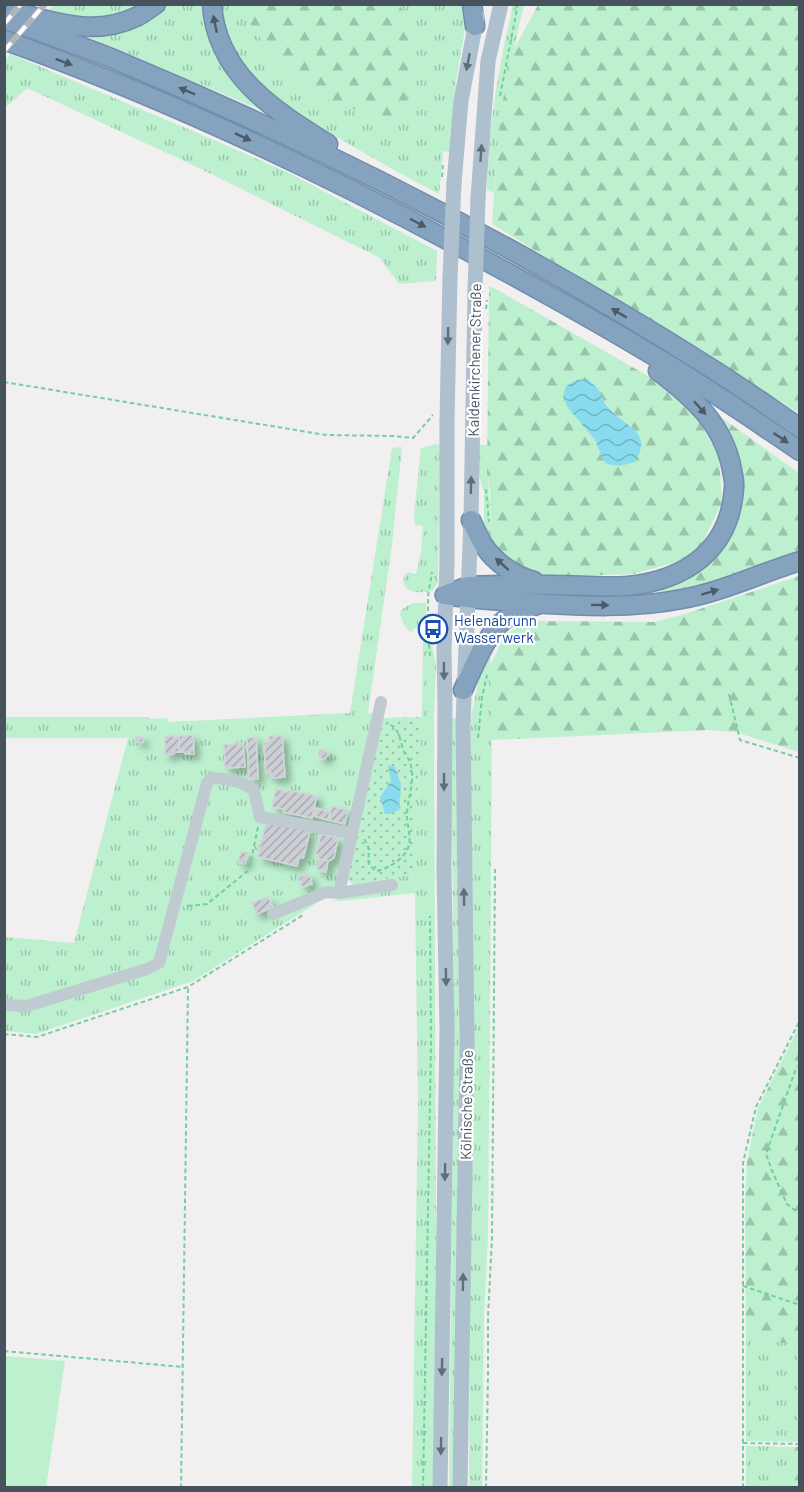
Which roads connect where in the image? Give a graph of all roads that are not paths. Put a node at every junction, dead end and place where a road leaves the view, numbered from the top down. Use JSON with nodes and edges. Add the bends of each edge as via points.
{"nodes":[{"id":1,"x":156,"y":4,"type":"edge"},
{"id":2,"x":212,"y":4,"type":"edge"},
{"id":3,"x":472,"y":4,"type":"edge"},
{"id":4,"x":480,"y":4,"type":"edge"},
{"id":5,"x":501,"y":4,"type":"edge"},
{"id":6,"x":4,"y":9,"type":"edge"},
{"id":7,"x":4,"y":19,"type":"edge"},
{"id":8,"x":475,"y":26,"type":"junction"},
{"id":9,"x":4,"y":40,"type":"edge"},
{"id":10,"x":430,"y":206,"type":"junction"},
{"id":11,"x":552,"y":297,"type":"junction"},
{"id":12,"x":800,"y":428,"type":"edge"},
{"id":13,"x":800,"y":451,"type":"edge"},
{"id":14,"x":471,"y":520,"type":"junction"},
{"id":15,"x":800,"y":561,"type":"edge"},
{"id":16,"x":550,"y":585,"type":"junction"},
{"id":17,"x":467,"y":592,"type":"junction"},
{"id":18,"x":436,"y":595,"type":"junction"},
{"id":19,"x":548,"y":604,"type":"junction"},
{"id":20,"x":463,"y":690,"type":"junction"},
{"id":21,"x":381,"y":702,"type":"dead end"},
{"id":22,"x":445,"y":706,"type":"joint"},
{"id":23,"x":463,"y":721,"type":"joint"},
{"id":24,"x":351,"y":833,"type":"junction"},
{"id":25,"x":392,"y":885,"type":"dead end"},
{"id":26,"x":339,"y":893,"type":"junction"},
{"id":27,"x":273,"y":914,"type":"dead end"},
{"id":28,"x":4,"y":1005,"type":"edge"},
{"id":29,"x":440,"y":1488,"type":"edge"},
{"id":30,"x":460,"y":1488,"type":"edge"}],
"edges":[{"from":1,"to":6,"type":"highway","via":[[136,17],[106,26],[73,27]]},
{"from":10,"to":2,"type":"highway","one_way":true,"via":[[272,107],[230,62],[217,33]]},
{"from":3,"to":8,"type":"highway"},
{"from":4,"to":8,"type":"main road","name":"Kaldenkirchener Straße"},
{"from":14,"to":5,"type":"main road","name":"Kaldenkirchener Straße","one_way":true,"bridge":true,"via":[[478,198],[488,61]]},
{"from":10,"to":7,"type":"highway","one_way":true,"via":[[201,97]]},
{"from":8,"to":18,"type":"main road","name":"Kaldenkirchener Straße","one_way":true,"bridge":true,"via":[[461,101],[454,183],[447,564]]},
{"from":9,"to":11,"type":"highway","one_way":true,"via":[[145,94],[293,160]]},
{"from":12,"to":10,"type":"highway","one_way":true,"via":[[620,313]]},
{"from":11,"to":13,"type":"highway","one_way":true,"via":[[700,384]]},
{"from":11,"to":16,"type":"highway","one_way":true,"via":[[675,384],[699,406],[722,439],[734,486],[731,510],[718,540],[702,559],[680,573],[626,586]]},
{"from":16,"to":14,"type":"highway","one_way":true,"via":[[526,579],[496,560]]},
{"from":14,"to":17,"type":"main road","name":"Kaldenkirchener Straße"},
{"from":19,"to":15,"type":"highway","one_way":true,"via":[[641,604],[683,599]]},
{"from":16,"to":17,"type":"highway"},
{"from":17,"to":18,"type":"highway"},
{"from":17,"to":19,"type":"highway"},
{"from":17,"to":20,"type":"main road","name":"Kaldenkirchener Straße"},
{"from":18,"to":22,"type":"main road","name":"Kaldenkirchener Straße","one_way":true},
{"from":19,"to":20,"type":"highway","via":[[534,606],[499,625],[483,646]]},
{"from":20,"to":23,"type":"main road","name":"Kaldenkirchener Straße"},
{"from":21,"to":24,"type":"lane"},
{"from":22,"to":29,"type":"main road","name":"Kölnische Straße","one_way":true,"via":[[447,1028]]},
{"from":30,"to":23,"type":"main road","name":"Kölnische Straße","one_way":true,"via":[[467,1043]]},
{"from":24,"to":26,"type":"lane"},
{"from":24,"to":28,"type":"lane","via":[[260,817],[254,790],[234,780],[212,778],[207,783],[159,963],[27,1006]]},
{"from":25,"to":26,"type":"lane"},
{"from":26,"to":27,"type":"lane","via":[[326,892]]}]}
